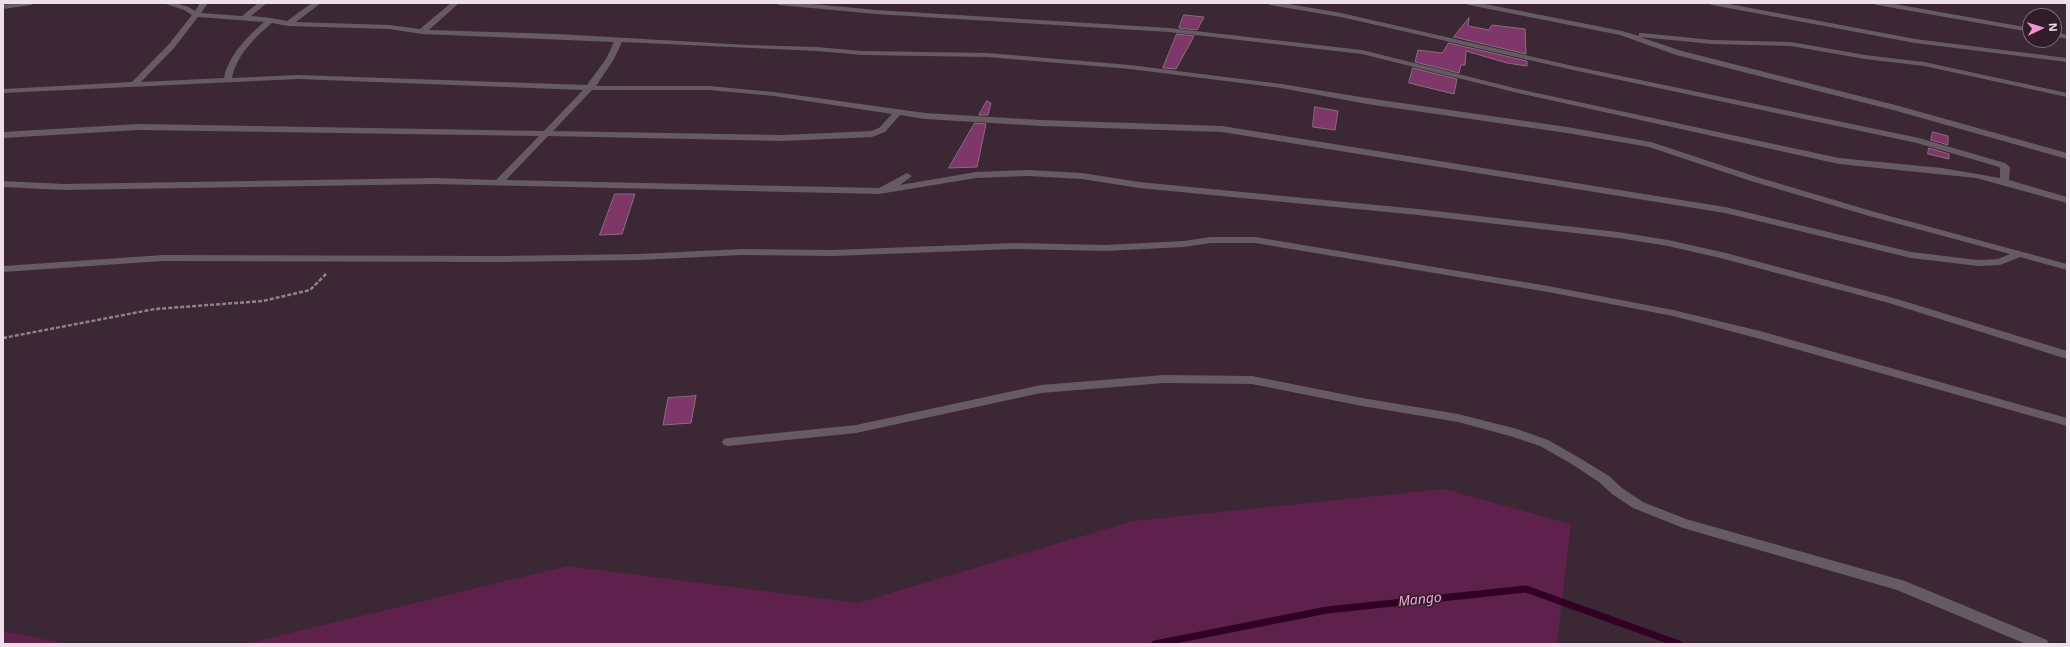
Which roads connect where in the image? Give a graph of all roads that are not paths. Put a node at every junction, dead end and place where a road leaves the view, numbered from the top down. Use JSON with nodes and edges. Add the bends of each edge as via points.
{"nodes":[{"id":1,"x":31,"y":3,"type":"edge"},
{"id":2,"x":167,"y":3,"type":"edge"},
{"id":3,"x":204,"y":3,"type":"edge"},
{"id":4,"x":263,"y":3,"type":"edge"},
{"id":5,"x":317,"y":3,"type":"edge"},
{"id":6,"x":455,"y":3,"type":"edge"},
{"id":7,"x":779,"y":3,"type":"edge"},
{"id":8,"x":1270,"y":3,"type":"edge"},
{"id":9,"x":1469,"y":3,"type":"edge"},
{"id":10,"x":1712,"y":3,"type":"edge"},
{"id":11,"x":1877,"y":3,"type":"edge"},
{"id":12,"x":3,"y":7,"type":"edge"},
{"id":13,"x":196,"y":15,"type":"junction"},
{"id":14,"x":244,"y":18,"type":"junction"},
{"id":15,"x":271,"y":20,"type":"junction"},
{"id":16,"x":288,"y":24,"type":"junction"},
{"id":17,"x":2022,"y":29,"type":"edge"},
{"id":18,"x":422,"y":32,"type":"junction"},
{"id":19,"x":1622,"y":33,"type":"junction"},
{"id":20,"x":619,"y":39,"type":"junction"},
{"id":21,"x":2067,"y":60,"type":"edge"},
{"id":22,"x":228,"y":79,"type":"junction"},
{"id":23,"x":134,"y":85,"type":"junction"},
{"id":24,"x":590,"y":88,"type":"junction"},
{"id":25,"x":4,"y":91,"type":"dead end"},
{"id":26,"x":2067,"y":95,"type":"edge"},
{"id":27,"x":898,"y":112,"type":"junction"},
{"id":28,"x":548,"y":132,"type":"junction"},
{"id":29,"x":3,"y":135,"type":"edge"},
{"id":30,"x":2067,"y":156,"type":"edge"},
{"id":31,"x":907,"y":176,"type":"dead end"},
{"id":32,"x":2004,"y":183,"type":"junction"},
{"id":33,"x":3,"y":184,"type":"edge"},
{"id":34,"x":498,"y":184,"type":"junction"},
{"id":35,"x":879,"y":191,"type":"junction"},
{"id":36,"x":2067,"y":200,"type":"edge"},
{"id":37,"x":2020,"y":253,"type":"junction"},
{"id":38,"x":2067,"y":267,"type":"edge"},
{"id":39,"x":3,"y":269,"type":"edge"},
{"id":40,"x":2067,"y":355,"type":"edge"},
{"id":41,"x":2067,"y":422,"type":"edge"},
{"id":42,"x":728,"y":442,"type":"dead end"},
{"id":43,"x":2042,"y":644,"type":"edge"}],
"edges":[{"from":1,"to":12,"type":"street"},
{"from":2,"to":13,"type":"street","via":[[187,8]]},
{"from":3,"to":13,"type":"street"},
{"from":4,"to":14,"type":"street"},
{"from":5,"to":16,"type":"street"},
{"from":6,"to":18,"type":"street"},
{"from":7,"to":32,"type":"street","via":[[876,12],[1169,30],[1362,52],[1518,91],[1839,160],[1878,166],[1946,170]]},
{"from":8,"to":32,"type":"street","via":[[1341,15],[1919,141],[2002,165],[2005,167]]},
{"from":9,"to":19,"type":"street"},
{"from":10,"to":21,"type":"street","via":[[1915,41]]},
{"from":11,"to":17,"type":"street"},
{"from":13,"to":14,"type":"street"},
{"from":13,"to":23,"type":"street","via":[[166,52]]},
{"from":14,"to":15,"type":"street"},
{"from":15,"to":16,"type":"street"},
{"from":15,"to":22,"type":"street","via":[[263,26],[234,62]]},
{"from":16,"to":18,"type":"street","via":[[389,27]]},
{"from":18,"to":20,"type":"street"},
{"from":19,"to":26,"type":"street","via":[[1712,42],[1791,44],[1924,64]]},
{"from":19,"to":30,"type":"street","via":[[1679,53],[1896,108]]},
{"from":20,"to":24,"type":"street","via":[[616,50]]},
{"from":20,"to":37,"type":"street","via":[[862,53],[987,55],[1130,67],[1281,86],[1567,130],[1651,146],[1872,214]]},
{"from":22,"to":23,"type":"street"},
{"from":22,"to":24,"type":"street","via":[[298,77]]},
{"from":23,"to":25,"type":"street"},
{"from":24,"to":27,"type":"street","via":[[723,90],[786,95]]},
{"from":24,"to":28,"type":"street"},
{"from":27,"to":28,"type":"street","via":[[882,130],[859,135],[722,137]]},
{"from":27,"to":37,"type":"street","via":[[1041,123],[1222,129],[1725,210],[1910,255],[1978,264],[2000,262]]},
{"from":28,"to":29,"type":"street","via":[[139,127]]},
{"from":28,"to":34,"type":"street"},
{"from":31,"to":35,"type":"street","via":[[887,189]]},
{"from":32,"to":36,"type":"street"},
{"from":33,"to":34,"type":"street","via":[[64,187],[435,181]]},
{"from":34,"to":35,"type":"street"},
{"from":35,"to":40,"type":"street","via":[[976,175],[1027,173],[1082,176],[1139,185],[1418,212],[1618,235],[1722,255],[1893,301]]},
{"from":37,"to":38,"type":"street"},
{"from":39,"to":41,"type":"street","via":[[163,258],[632,258],[740,252],[833,253],[1015,246],[1106,248],[1211,240],[1255,240],[1548,289],[1673,313]]},
{"from":42,"to":43,"type":"street","via":[[856,429],[1041,389],[1164,379],[1252,380],[1458,418],[1513,432],[1544,443],[1574,460],[1638,505],[1676,520],[1900,585]]}]}
